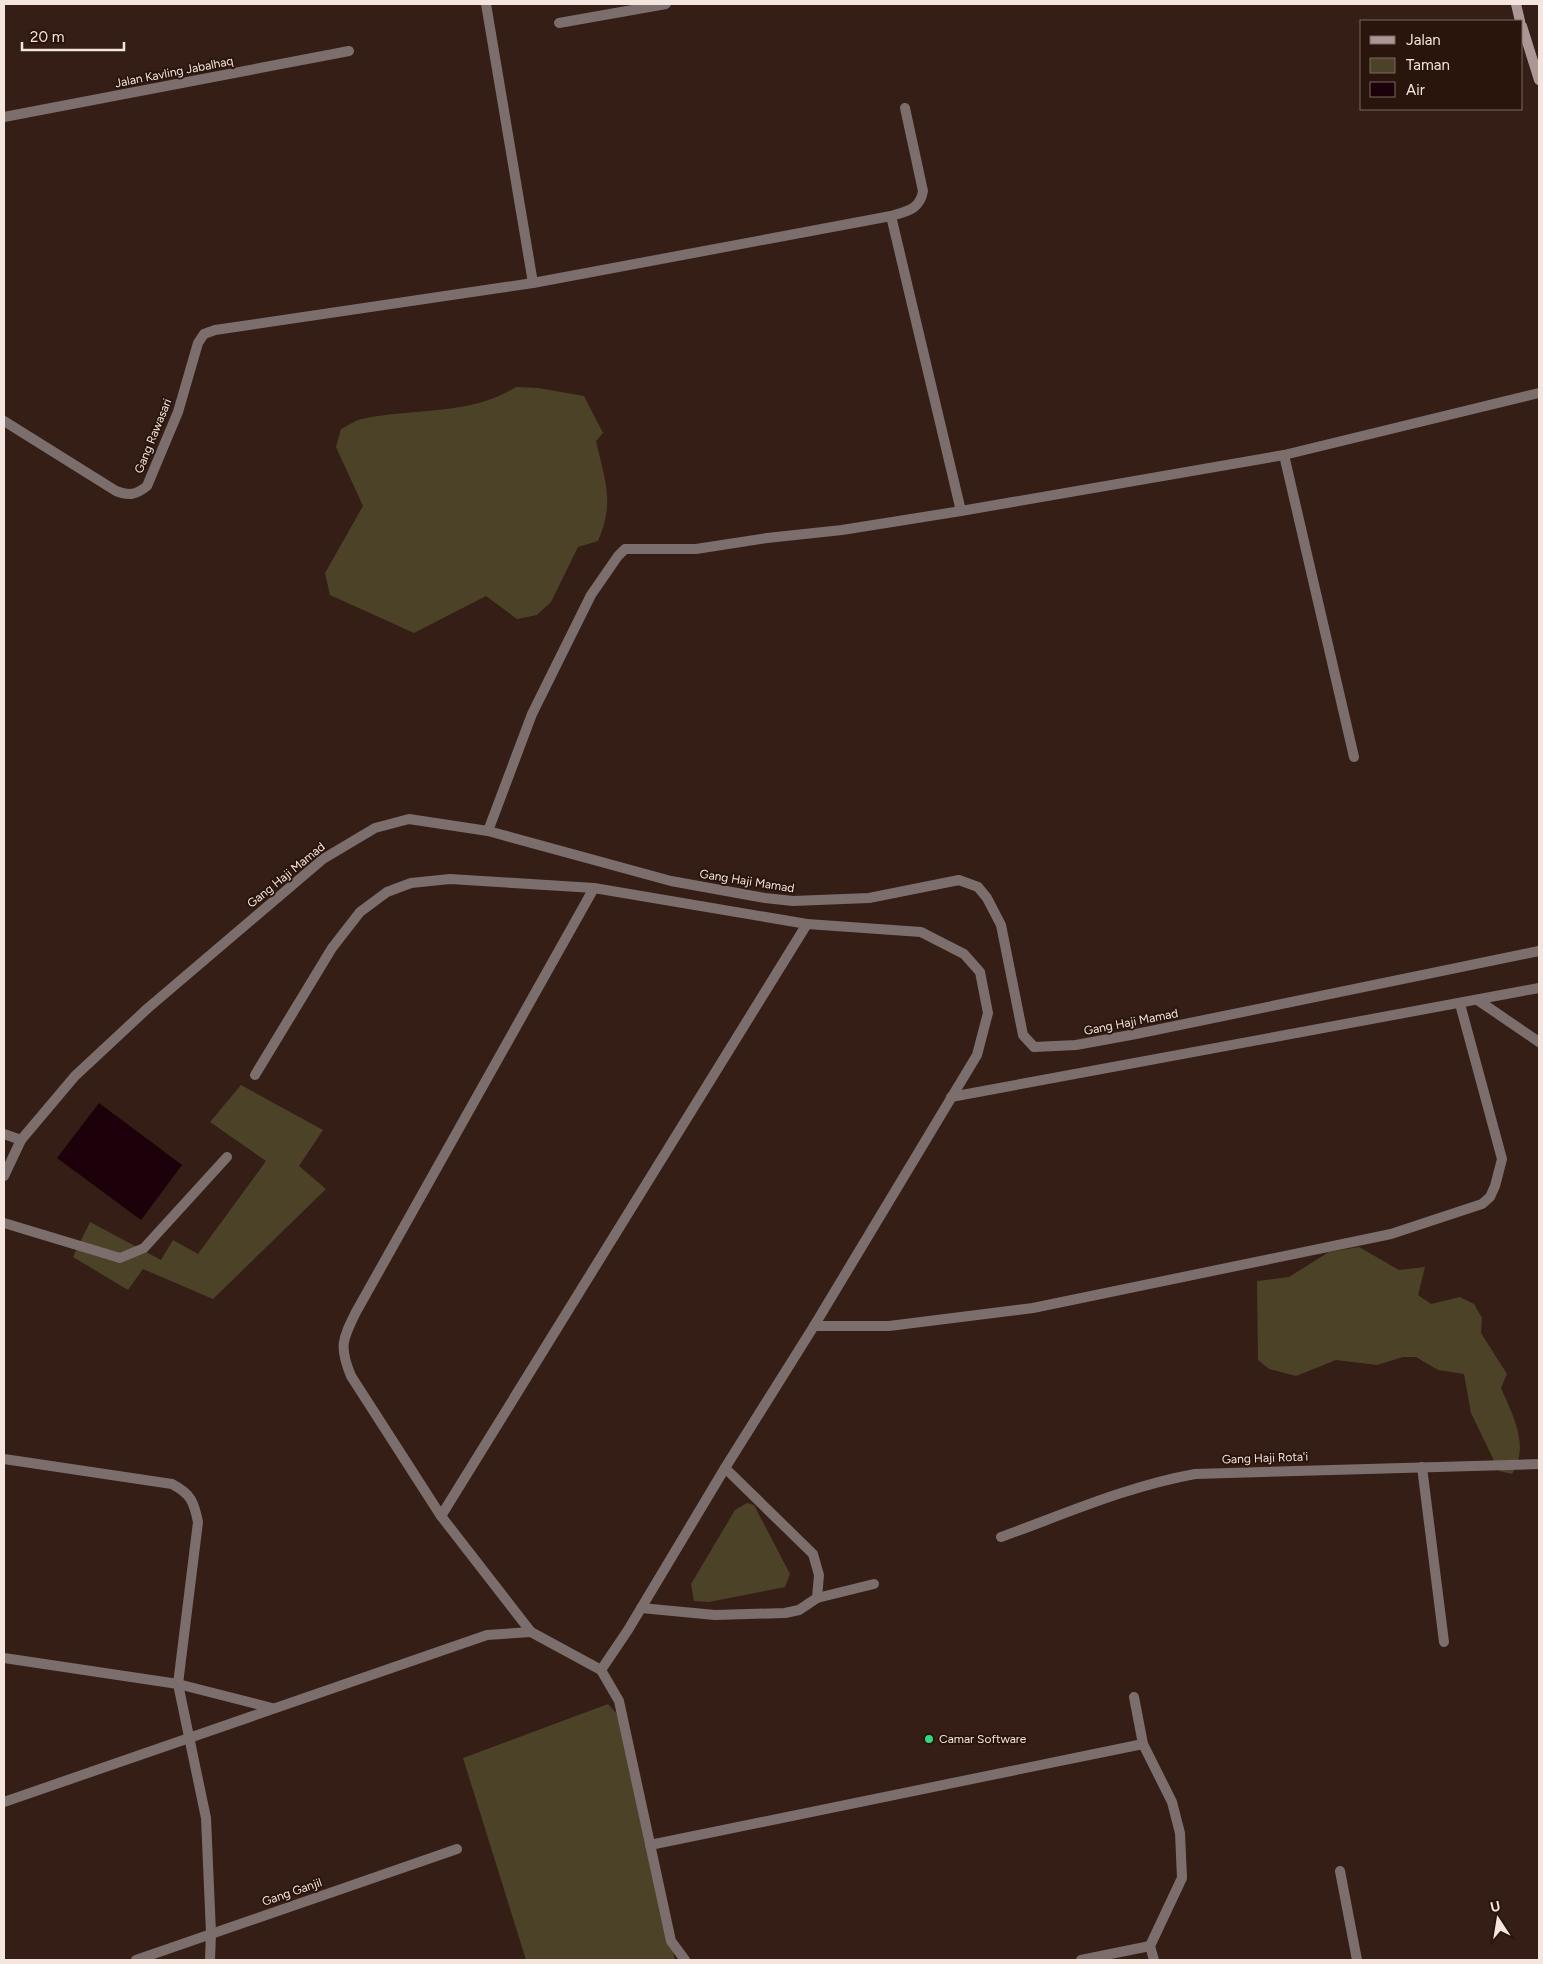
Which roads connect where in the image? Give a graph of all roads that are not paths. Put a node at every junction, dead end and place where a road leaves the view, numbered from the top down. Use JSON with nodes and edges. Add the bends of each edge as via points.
{"nodes":[{"id":1,"x":486,"y":4,"type":"edge"},
{"id":2,"x":666,"y":4,"type":"edge"},
{"id":3,"x":1516,"y":4,"type":"edge"},
{"id":4,"x":1520,"y":20,"type":"edge"},
{"id":5,"x":559,"y":23,"type":"dead end"},
{"id":6,"x":1523,"y":29,"type":"edge"},
{"id":7,"x":349,"y":51,"type":"dead end"},
{"id":8,"x":1539,"y":80,"type":"edge"},
{"id":9,"x":905,"y":108,"type":"dead end"},
{"id":10,"x":4,"y":117,"type":"edge"},
{"id":11,"x":892,"y":216,"type":"junction"},
{"id":12,"x":533,"y":283,"type":"junction"},
{"id":13,"x":1539,"y":393,"type":"edge"},
{"id":14,"x":4,"y":421,"type":"edge"},
{"id":15,"x":1284,"y":455,"type":"junction"},
{"id":16,"x":961,"y":511,"type":"junction"},
{"id":17,"x":1354,"y":757,"type":"dead end"},
{"id":18,"x":488,"y":831,"type":"junction"},
{"id":19,"x":594,"y":888,"type":"junction"},
{"id":20,"x":807,"y":924,"type":"junction"},
{"id":21,"x":1539,"y":951,"type":"edge"},
{"id":22,"x":1539,"y":988,"type":"edge"},
{"id":23,"x":1479,"y":1001,"type":"junction"},
{"id":24,"x":1460,"y":1004,"type":"junction"},
{"id":25,"x":1539,"y":1042,"type":"edge"},
{"id":26,"x":255,"y":1075,"type":"dead end"},
{"id":27,"x":951,"y":1097,"type":"junction"},
{"id":28,"x":4,"y":1134,"type":"edge"},
{"id":29,"x":21,"y":1140,"type":"junction"},
{"id":30,"x":227,"y":1157,"type":"dead end"},
{"id":31,"x":4,"y":1176,"type":"edge"},
{"id":32,"x":4,"y":1223,"type":"edge"},
{"id":33,"x":814,"y":1326,"type":"junction"},
{"id":34,"x":4,"y":1459,"type":"edge"},
{"id":35,"x":1539,"y":1464,"type":"edge"},
{"id":36,"x":1422,"y":1467,"type":"junction"},
{"id":37,"x":725,"y":1468,"type":"junction"},
{"id":38,"x":441,"y":1516,"type":"junction"},
{"id":39,"x":1001,"y":1537,"type":"dead end"},
{"id":40,"x":874,"y":1584,"type":"dead end"},
{"id":41,"x":817,"y":1598,"type":"junction"},
{"id":42,"x":641,"y":1608,"type":"junction"},
{"id":43,"x":531,"y":1632,"type":"junction"},
{"id":44,"x":1444,"y":1642,"type":"dead end"},
{"id":45,"x":4,"y":1658,"type":"edge"},
{"id":46,"x":601,"y":1670,"type":"junction"},
{"id":47,"x":178,"y":1684,"type":"junction"},
{"id":48,"x":1134,"y":1697,"type":"dead end"},
{"id":49,"x":273,"y":1709,"type":"junction"},
{"id":50,"x":191,"y":1737,"type":"junction"},
{"id":51,"x":1143,"y":1744,"type":"junction"},
{"id":52,"x":4,"y":1802,"type":"edge"},
{"id":53,"x":650,"y":1844,"type":"junction"},
{"id":54,"x":457,"y":1849,"type":"dead end"},
{"id":55,"x":1340,"y":1871,"type":"dead end"},
{"id":56,"x":211,"y":1933,"type":"junction"},
{"id":57,"x":1150,"y":1946,"type":"junction"},
{"id":58,"x":136,"y":1960,"type":"edge"},
{"id":59,"x":210,"y":1960,"type":"edge"},
{"id":60,"x":685,"y":1960,"type":"edge"},
{"id":61,"x":1080,"y":1960,"type":"edge"},
{"id":62,"x":1154,"y":1960,"type":"edge"},
{"id":63,"x":1357,"y":1960,"type":"edge"}],
"edges":[{"from":1,"to":12,"type":"street"},
{"from":2,"to":5,"type":"street"},
{"from":3,"to":4,"type":"main road"},
{"from":6,"to":8,"type":"main road"},
{"from":7,"to":10,"type":"street","name":"Jalan Kavling Jabalhaq"},
{"from":9,"to":11,"type":"street","via":[[924,191],[921,202],[913,209]]},
{"from":11,"to":12,"type":"street"},
{"from":11,"to":16,"type":"street"},
{"from":12,"to":14,"type":"street","name":"Gang Rawasari","via":[[204,334],[198,343],[178,412],[146,486],[138,494],[116,491]]},
{"from":13,"to":15,"type":"street"},
{"from":15,"to":16,"type":"street"},
{"from":15,"to":17,"type":"street"},
{"from":16,"to":18,"type":"street","via":[[696,549],[631,548],[621,552],[591,595],[532,714]]},
{"from":18,"to":21,"type":"street","name":"Gang Haji Mamad","via":[[671,881],[765,898],[803,901],[869,898],[959,880],[978,887],[1001,925],[1023,1035],[1034,1047],[1068,1046],[1136,1034]]},
{"from":18,"to":29,"type":"street","name":"Gang Haji Mamad","via":[[409,819],[375,828],[322,859],[155,1002],[75,1076]]},
{"from":19,"to":20,"type":"street"},
{"from":19,"to":26,"type":"street","via":[[450,879],[411,883],[387,892],[360,912],[332,948]]},
{"from":19,"to":38,"type":"street","via":[[356,1312],[344,1344],[342,1354],[351,1376]]},
{"from":20,"to":27,"type":"street","via":[[922,932],[964,954],[980,972],[988,1013],[977,1055]]},
{"from":20,"to":38,"type":"street"},
{"from":22,"to":23,"type":"street"},
{"from":23,"to":24,"type":"street"},
{"from":23,"to":25,"type":"street"},
{"from":24,"to":27,"type":"street"},
{"from":24,"to":33,"type":"street","via":[[1502,1159],[1496,1186],[1482,1204],[1392,1234],[1033,1308],[889,1326]]},
{"from":27,"to":33,"type":"street"},
{"from":28,"to":29,"type":"street"},
{"from":29,"to":31,"type":"street","name":"Gang Haji Mamad"},
{"from":30,"to":32,"type":"street","via":[[144,1248],[120,1258]]},
{"from":33,"to":37,"type":"street"},
{"from":34,"to":47,"type":"street","via":[[172,1484],[194,1501],[198,1522]]},
{"from":35,"to":36,"type":"street","name":"Gang Haji Rota'i"},
{"from":36,"to":39,"type":"street","name":"Gang Haji Rota'i","via":[[1195,1474],[1153,1482]]},
{"from":36,"to":44,"type":"street"},
{"from":37,"to":41,"type":"street","via":[[813,1554],[819,1575]]},
{"from":37,"to":42,"type":"street"},
{"from":38,"to":43,"type":"street"},
{"from":40,"to":41,"type":"street"},
{"from":41,"to":42,"type":"street","via":[[799,1610],[785,1613],[715,1615]]},
{"from":42,"to":46,"type":"street"},
{"from":43,"to":46,"type":"street"},
{"from":43,"to":49,"type":"street","via":[[487,1634]]},
{"from":45,"to":47,"type":"street"},
{"from":46,"to":53,"type":"street","via":[[618,1701]]},
{"from":47,"to":49,"type":"street"},
{"from":47,"to":50,"type":"street"},
{"from":48,"to":51,"type":"street"},
{"from":49,"to":50,"type":"street"},
{"from":50,"to":52,"type":"street"},
{"from":50,"to":56,"type":"street","via":[[206,1818]]},
{"from":51,"to":53,"type":"street"},
{"from":51,"to":57,"type":"street","via":[[1172,1802],[1180,1833],[1182,1878]]},
{"from":53,"to":60,"type":"street","via":[[671,1941]]},
{"from":54,"to":56,"type":"street","name":"Gang Ganjil"},
{"from":55,"to":63,"type":"street"},
{"from":56,"to":58,"type":"street","name":"Gang Ganjil"},
{"from":56,"to":59,"type":"street"},
{"from":57,"to":61,"type":"street"},
{"from":57,"to":62,"type":"street"}]}
